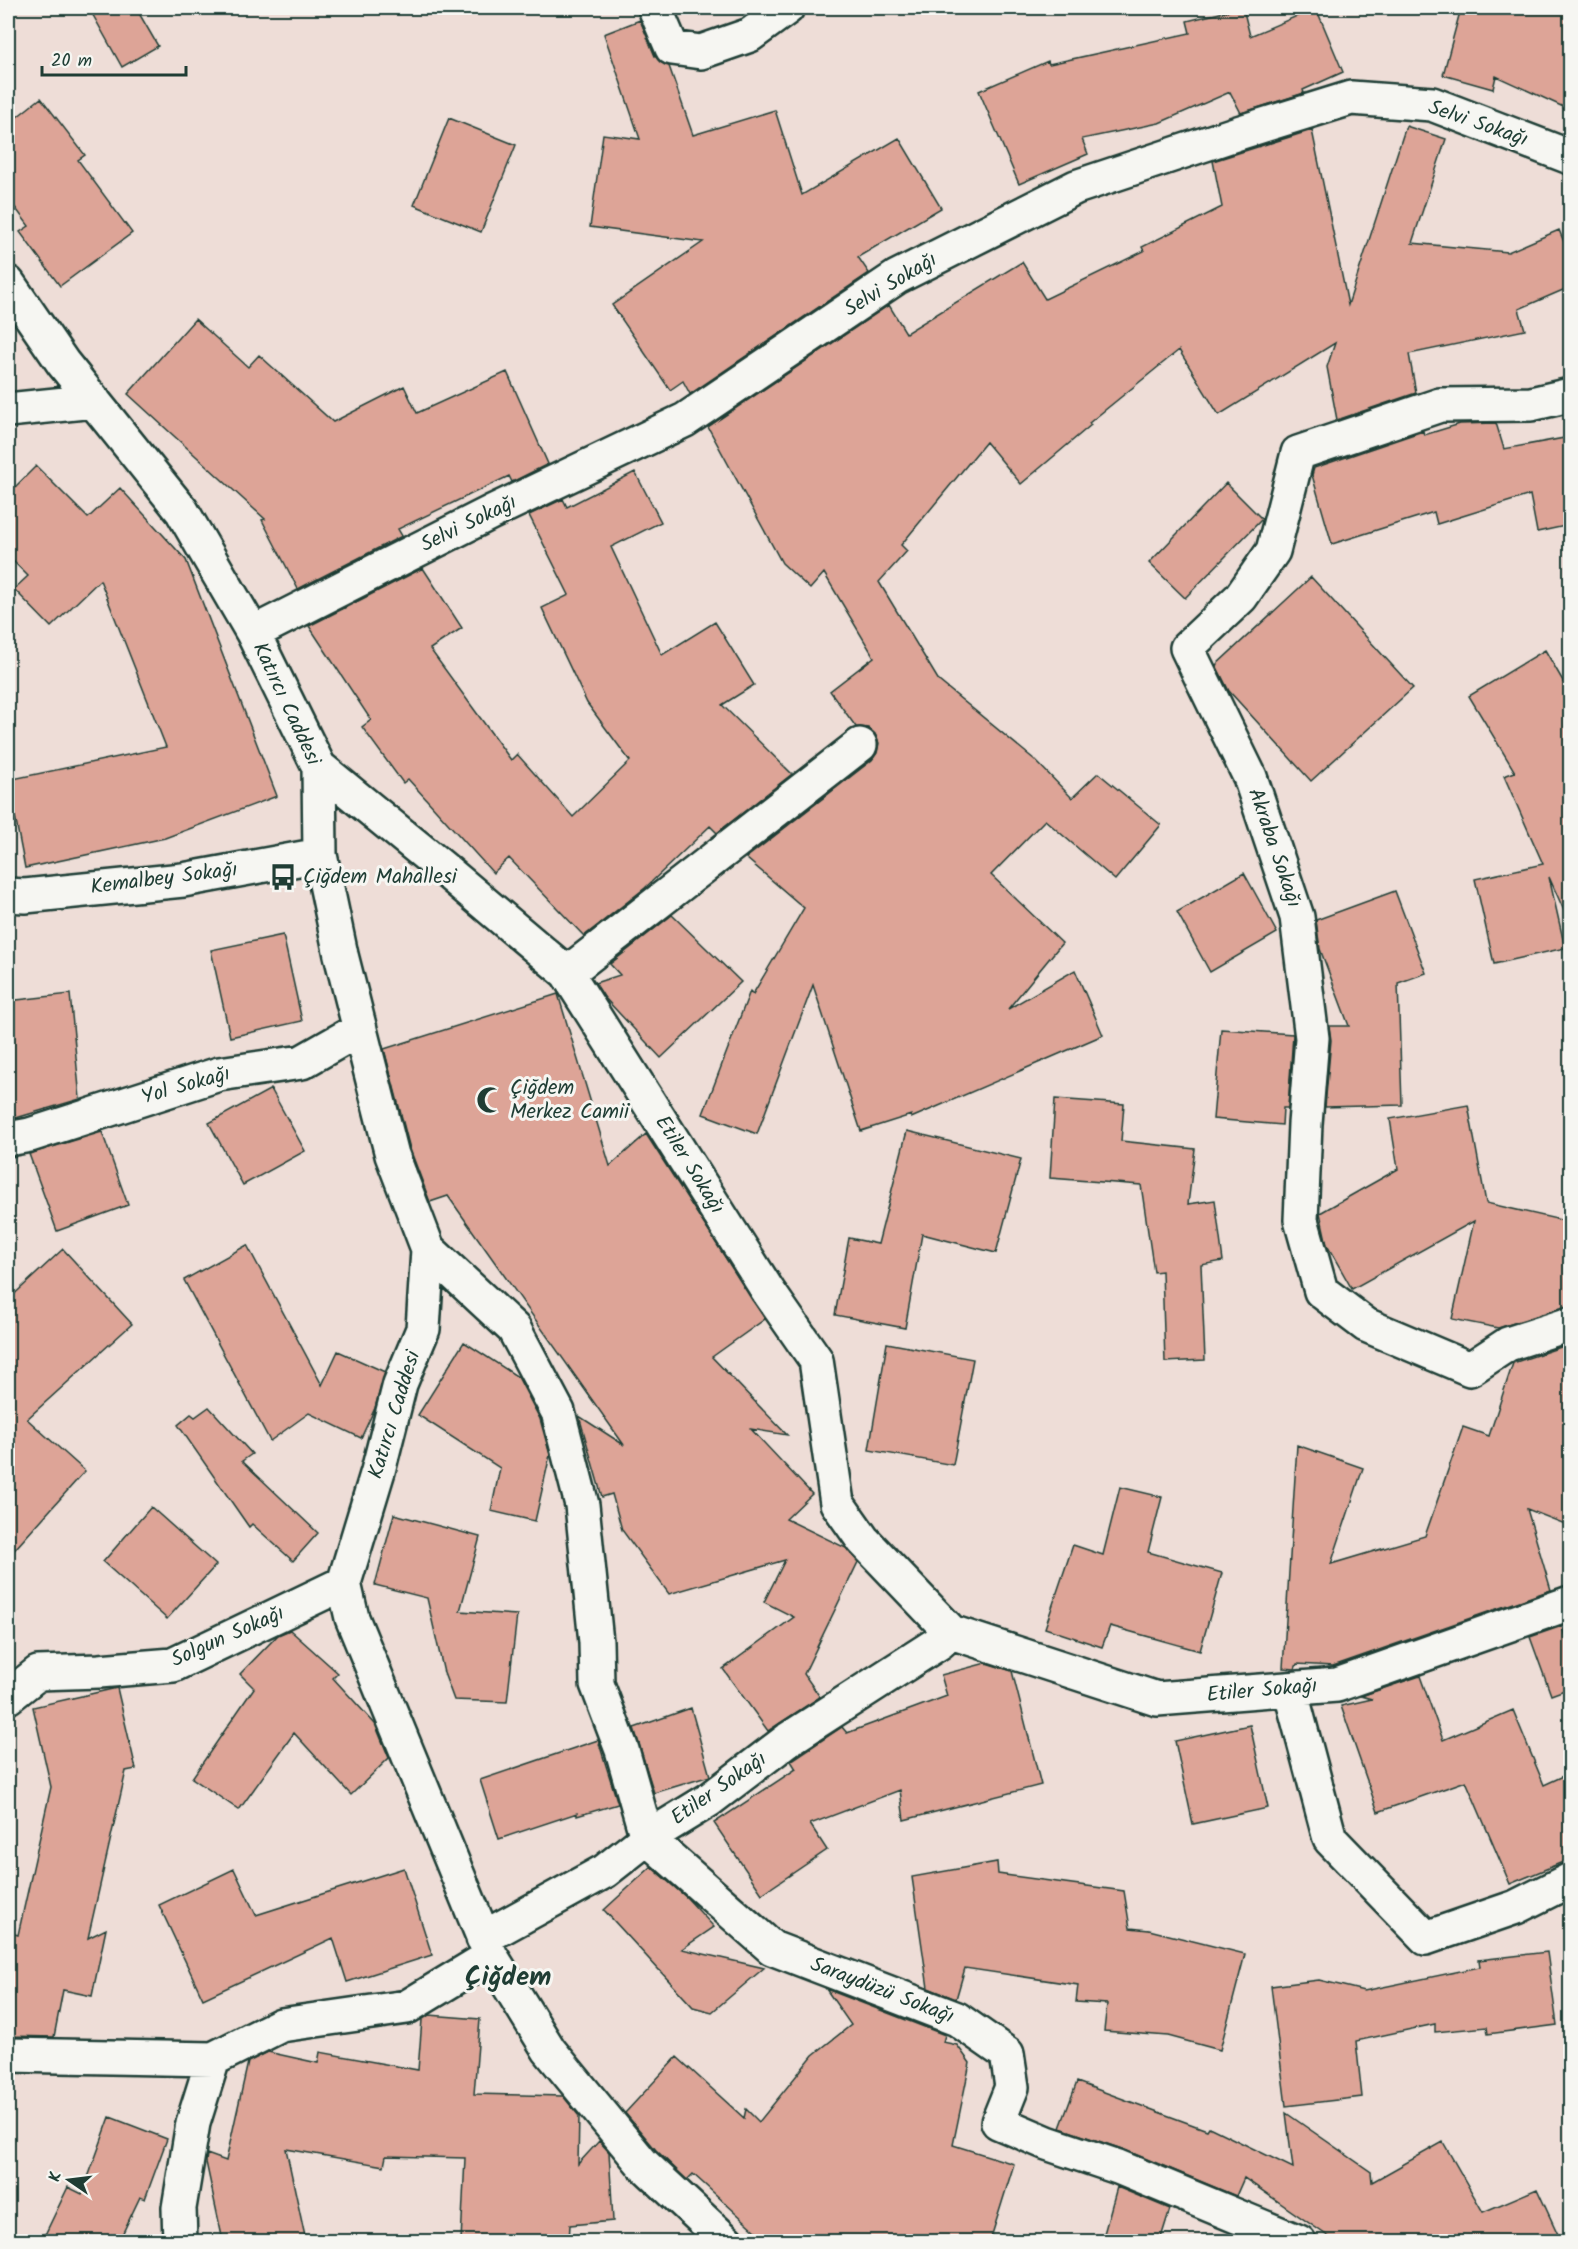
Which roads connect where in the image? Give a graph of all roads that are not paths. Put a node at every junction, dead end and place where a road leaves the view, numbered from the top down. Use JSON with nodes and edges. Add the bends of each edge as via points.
{"nodes":[{"id":1,"x":655,"y":8,"type":"edge"},
{"id":2,"x":787,"y":8,"type":"edge"},
{"id":3,"x":1570,"y":156,"type":"edge"},
{"id":4,"x":8,"y":283,"type":"edge"},
{"id":5,"x":1570,"y":395,"type":"edge"},
{"id":6,"x":94,"y":401,"type":"junction"},
{"id":7,"x":8,"y":410,"type":"edge"},
{"id":8,"x":252,"y":633,"type":"junction"},
{"id":9,"x":860,"y":746,"type":"dead end"},
{"id":10,"x":319,"y":768,"type":"junction"},
{"id":11,"x":320,"y":855,"type":"junction"},
{"id":12,"x":8,"y":895,"type":"edge"},
{"id":13,"x":567,"y":973,"type":"junction"},
{"id":14,"x":360,"y":1029,"type":"junction"},
{"id":15,"x":8,"y":1139,"type":"edge"},
{"id":16,"x":428,"y":1249,"type":"junction"},
{"id":17,"x":1570,"y":1324,"type":"edge"},
{"id":18,"x":344,"y":1583,"type":"junction"},
{"id":19,"x":1570,"y":1603,"type":"edge"},
{"id":20,"x":951,"y":1632,"type":"junction"},
{"id":21,"x":1290,"y":1689,"type":"junction"},
{"id":22,"x":8,"y":1697,"type":"edge"},
{"id":23,"x":647,"y":1838,"type":"junction"},
{"id":24,"x":1570,"y":1880,"type":"edge"},
{"id":25,"x":487,"y":1947,"type":"junction"},
{"id":26,"x":8,"y":2055,"type":"edge"},
{"id":27,"x":213,"y":2059,"type":"junction"},
{"id":28,"x":180,"y":2241,"type":"edge"},
{"id":29,"x":727,"y":2241,"type":"edge"},
{"id":30,"x":1299,"y":2241,"type":"edge"}],
"edges":[{"from":1,"to":2,"type":"street","via":[[672,48],[701,52],[750,35]]},
{"from":3,"to":8,"type":"street","name":"Selvi Sokağı","via":[[1432,104],[1351,98],[1076,187],[897,277],[684,420]]},
{"from":4,"to":6,"type":"street","name":"Katırcı Caddesi"},
{"from":5,"to":17,"type":"street","name":"Akraba Sokağı","via":[[1530,404],[1440,405],[1298,453],[1273,551],[1240,597],[1187,648],[1250,777],[1297,917],[1312,1038],[1302,1220],[1321,1291],[1366,1325],[1470,1370],[1508,1344]]},
{"from":6,"to":7,"type":"street"},
{"from":6,"to":8,"type":"street","name":"Katırcı Caddesi","via":[[182,511]]},
{"from":8,"to":10,"type":"street","name":"Katırcı Caddesi"},
{"from":9,"to":13,"type":"street"},
{"from":10,"to":11,"type":"street","name":"Katırcı Caddesi"},
{"from":10,"to":13,"type":"street","name":"Etiler Sokağı"},
{"from":11,"to":12,"type":"street","name":"Kemalbey Sokağı","via":[[183,880]]},
{"from":11,"to":14,"type":"street","name":"Katırcı Caddesi"},
{"from":13,"to":20,"type":"street","name":"Etiler Sokağı","via":[[768,1291],[816,1360],[837,1503],[863,1540]]},
{"from":14,"to":15,"type":"street","name":"Yol Sokağı","via":[[302,1062],[219,1074]]},
{"from":14,"to":16,"type":"street","name":"Katırcı Caddesi","via":[[392,1155]]},
{"from":16,"to":18,"type":"street","name":"Katırcı Caddesi","via":[[423,1329],[400,1384]]},
{"from":16,"to":23,"type":"street","via":[[514,1329],[558,1412],[582,1505],[597,1684],[622,1750]]},
{"from":18,"to":22,"type":"street","name":"Solgun Sokağı","via":[[173,1665],[38,1673]]},
{"from":18,"to":25,"type":"street","name":"Katırcı Caddesi","via":[[352,1618]]},
{"from":19,"to":21,"type":"street","name":"Etiler Sokağı","via":[[1336,1685]]},
{"from":20,"to":21,"type":"street","name":"Etiler Sokağı","via":[[1157,1699]]},
{"from":20,"to":23,"type":"street","name":"Etiler Sokağı","via":[[789,1739],[709,1800]]},
{"from":21,"to":24,"type":"street","via":[[1330,1839],[1426,1938],[1516,1907]]},
{"from":23,"to":25,"type":"street","name":"Etiler Sokağı","via":[[605,1871]]},
{"from":23,"to":30,"type":"street","name":"Saraydüzü Sokağı","via":[[772,1948],[957,2019],[1007,2054],[1011,2087],[998,2122]]},
{"from":25,"to":27,"type":"street","via":[[407,2007],[281,2025]]},
{"from":25,"to":29,"type":"street","name":"Katırcı Caddesi","via":[[549,2050],[635,2154]]},
{"from":26,"to":27,"type":"street"},
{"from":27,"to":28,"type":"street","via":[[194,2123],[179,2208]]}]}
